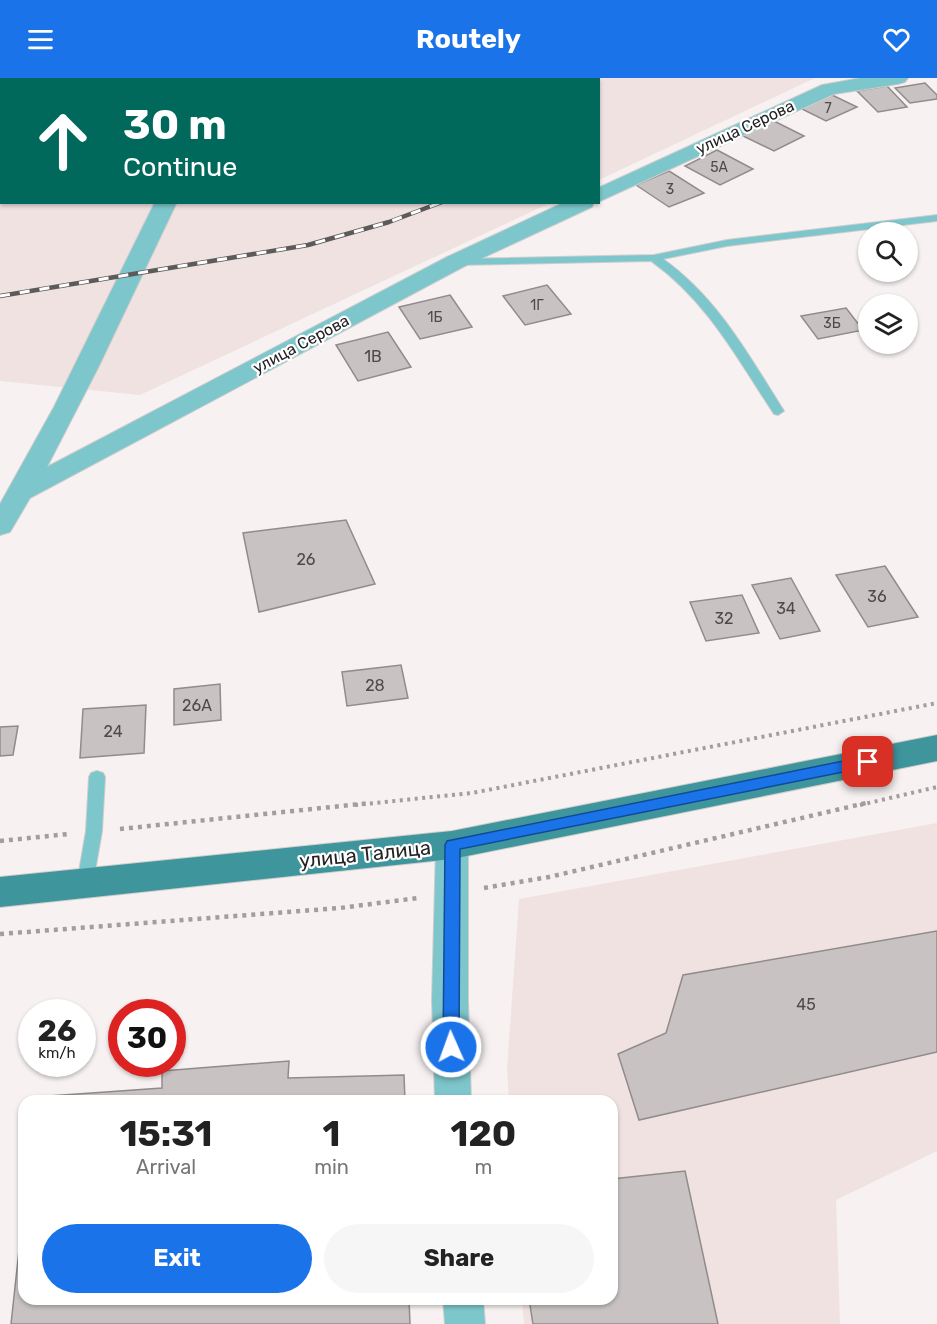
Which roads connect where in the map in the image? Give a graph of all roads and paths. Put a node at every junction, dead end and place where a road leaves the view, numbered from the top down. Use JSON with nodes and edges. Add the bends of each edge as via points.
{"nodes":[{"id":1,"x":898,"y":78,"type":"edge"},
{"id":2,"x":600,"y":195,"type":"edge"},
{"id":3,"x":165,"y":204,"type":"edge"},
{"id":4,"x":580,"y":204,"type":"edge"},
{"id":5,"x":937,"y":218,"type":"edge"},
{"id":6,"x":654,"y":258,"type":"junction"},
{"id":7,"x":455,"y":262,"type":"junction"},
{"id":8,"x":778,"y":411,"type":"dead end"},
{"id":9,"x":21,"y":492,"type":"junction"},
{"id":10,"x":0,"y":526,"type":"edge"},
{"id":11,"x":937,"y":703,"type":"edge"},
{"id":12,"x":937,"y":748,"type":"edge"},
{"id":13,"x":97,"y":777,"type":"dead end"},
{"id":14,"x":937,"y":787,"type":"edge"},
{"id":15,"x":94,"y":831,"type":"junction"},
{"id":16,"x":0,"y":841,"type":"edge"},
{"id":17,"x":452,"y":845,"type":"junction"},
{"id":18,"x":85,"y":883,"type":"junction"},
{"id":19,"x":0,"y":892,"type":"edge"},
{"id":20,"x":452,"y":893,"type":"junction"},
{"id":21,"x":0,"y":934,"type":"edge"},
{"id":22,"x":453,"y":1095,"type":"edge"},
{"id":23,"x":464,"y":1305,"type":"edge"},
{"id":24,"x":465,"y":1324,"type":"edge"}],
"edges":[{"from":1,"to":2,"type":"street","name":"улица Серова","via":[[828,88]]},
{"from":3,"to":9,"type":"street"},
{"from":4,"to":7,"type":"street","name":"улица Серова"},
{"from":5,"to":6,"type":"lane","via":[[727,243]]},
{"from":6,"to":7,"type":"lane"},
{"from":6,"to":8,"type":"lane","via":[[690,284]]},
{"from":7,"to":9,"type":"street","name":"улица Серова"},
{"from":9,"to":10,"type":"street"},
{"from":11,"to":15,"type":"path","via":[[472,793]]},
{"from":12,"to":17,"type":"main road","name":"улица Талица"},
{"from":13,"to":15,"type":"lane"},
{"from":14,"to":20,"type":"path","via":[[549,877]]},
{"from":15,"to":16,"type":"path"},
{"from":15,"to":18,"type":"lane"},
{"from":17,"to":18,"type":"main road","name":"улица Талица"},
{"from":17,"to":20,"type":"street"},
{"from":18,"to":19,"type":"main road","name":"улица Талица"},
{"from":20,"to":21,"type":"path","via":[[340,908]]},
{"from":20,"to":22,"type":"street"},
{"from":23,"to":24,"type":"street"}]}
